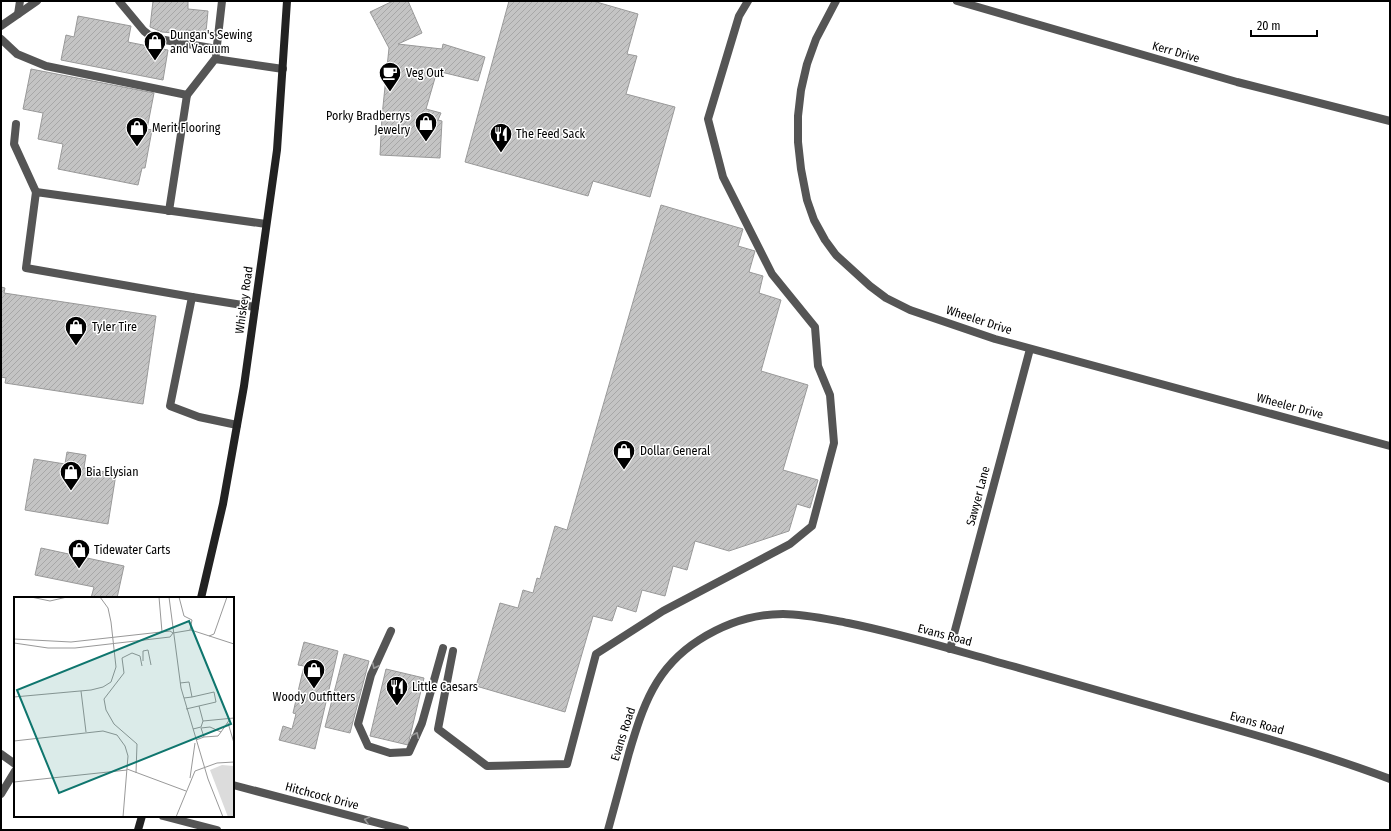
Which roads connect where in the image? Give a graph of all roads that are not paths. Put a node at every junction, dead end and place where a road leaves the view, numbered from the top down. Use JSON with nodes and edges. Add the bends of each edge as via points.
{"nodes":[{"id":1,"x":20,"y":1,"type":"edge"},
{"id":2,"x":37,"y":1,"type":"edge"},
{"id":3,"x":119,"y":1,"type":"edge"},
{"id":4,"x":222,"y":1,"type":"edge"},
{"id":5,"x":287,"y":1,"type":"edge"},
{"id":6,"x":290,"y":1,"type":"edge"},
{"id":7,"x":748,"y":1,"type":"edge"},
{"id":8,"x":836,"y":1,"type":"edge"},
{"id":9,"x":957,"y":1,"type":"edge"},
{"id":10,"x":286,"y":12,"type":"junction"},
{"id":11,"x":18,"y":14,"type":"junction"},
{"id":12,"x":1,"y":26,"type":"edge"},
{"id":13,"x":1,"y":39,"type":"edge"},
{"id":14,"x":217,"y":49,"type":"junction"},
{"id":15,"x":215,"y":59,"type":"junction"},
{"id":16,"x":282,"y":68,"type":"junction"},
{"id":17,"x":187,"y":96,"type":"junction"},
{"id":18,"x":1390,"y":121,"type":"edge"},
{"id":19,"x":16,"y":124,"type":"dead end"},
{"id":20,"x":36,"y":192,"type":"junction"},
{"id":21,"x":169,"y":211,"type":"junction"},
{"id":22,"x":266,"y":224,"type":"junction"},
{"id":23,"x":192,"y":297,"type":"junction"},
{"id":24,"x":255,"y":307,"type":"junction"},
{"id":25,"x":1030,"y":349,"type":"junction"},
{"id":26,"x":237,"y":425,"type":"junction"},
{"id":27,"x":1390,"y":446,"type":"edge"},
{"id":28,"x":201,"y":597,"type":"edge"},
{"id":29,"x":391,"y":631,"type":"dead end"},
{"id":30,"x":443,"y":648,"type":"dead end"},
{"id":31,"x":950,"y":649,"type":"junction"},
{"id":32,"x":453,"y":651,"type":"dead end"},
{"id":33,"x":1,"y":754,"type":"edge"},
{"id":34,"x":14,"y":763,"type":"edge"},
{"id":35,"x":14,"y":773,"type":"edge"},
{"id":36,"x":1390,"y":779,"type":"edge"},
{"id":37,"x":234,"y":785,"type":"edge"},
{"id":38,"x":1,"y":794,"type":"edge"},
{"id":39,"x":142,"y":817,"type":"edge"},
{"id":40,"x":167,"y":817,"type":"edge"},
{"id":41,"x":138,"y":830,"type":"edge"},
{"id":42,"x":216,"y":830,"type":"edge"},
{"id":43,"x":405,"y":830,"type":"edge"},
{"id":44,"x":608,"y":830,"type":"edge"}],
"edges":[{"from":1,"to":11,"type":"street"},
{"from":2,"to":11,"type":"street"},
{"from":3,"to":14,"type":"street","via":[[153,38]]},
{"from":4,"to":14,"type":"street"},
{"from":5,"to":10,"type":"main road","name":"Whiskey Road"},
{"from":6,"to":10,"type":"main road"},
{"from":7,"to":32,"type":"street","via":[[739,16],[708,119],[723,177],[772,274],[815,327],[818,366],[830,395],[834,443],[812,526],[790,544],[663,611],[596,654],[567,764],[486,766],[438,729]]},
{"from":8,"to":25,"type":"street","name":"Wheeler Drive","via":[[816,39],[801,90],[798,116],[800,156],[807,200],[821,233],[836,255],[886,298],[910,310]]},
{"from":9,"to":18,"type":"street","name":"Kerr Drive","via":[[1237,82]]},
{"from":10,"to":16,"type":"main road","name":"Whiskey Road"},
{"from":11,"to":12,"type":"street"},
{"from":13,"to":17,"type":"street","via":[[17,54],[46,66]]},
{"from":14,"to":15,"type":"street"},
{"from":15,"to":16,"type":"street"},
{"from":15,"to":17,"type":"street"},
{"from":16,"to":22,"type":"main road","name":"Whiskey Road","via":[[277,150]]},
{"from":17,"to":21,"type":"street"},
{"from":19,"to":20,"type":"street","via":[[14,144]]},
{"from":20,"to":21,"type":"street"},
{"from":20,"to":23,"type":"street","via":[[26,268]]},
{"from":21,"to":22,"type":"street"},
{"from":22,"to":24,"type":"main road","name":"Whiskey Road"},
{"from":23,"to":24,"type":"street"},
{"from":23,"to":26,"type":"street","via":[[170,406],[200,418]]},
{"from":24,"to":26,"type":"main road","name":"Whiskey Road"},
{"from":25,"to":27,"type":"street","name":"Wheeler Drive"},
{"from":25,"to":31,"type":"street","name":"Sawyer Lane"},
{"from":26,"to":28,"type":"main road","name":"Whiskey Road"},
{"from":29,"to":30,"type":"street","one_way":true,"via":[[371,675],[358,724],[368,746],[390,753],[409,752],[422,723]]},
{"from":31,"to":36,"type":"street","name":"Evans Road","via":[[1287,744]]},
{"from":31,"to":44,"type":"street","name":"Evans Road","via":[[878,629],[804,615],[759,616],[737,621],[716,630],[675,659],[649,695]]},
{"from":33,"to":34,"type":"street"},
{"from":35,"to":38,"type":"street"},
{"from":43,"to":37,"type":"street","name":"Hitchcock Drive","one_way":true},
{"from":39,"to":41,"type":"main road"},
{"from":40,"to":42,"type":"street"}]}
